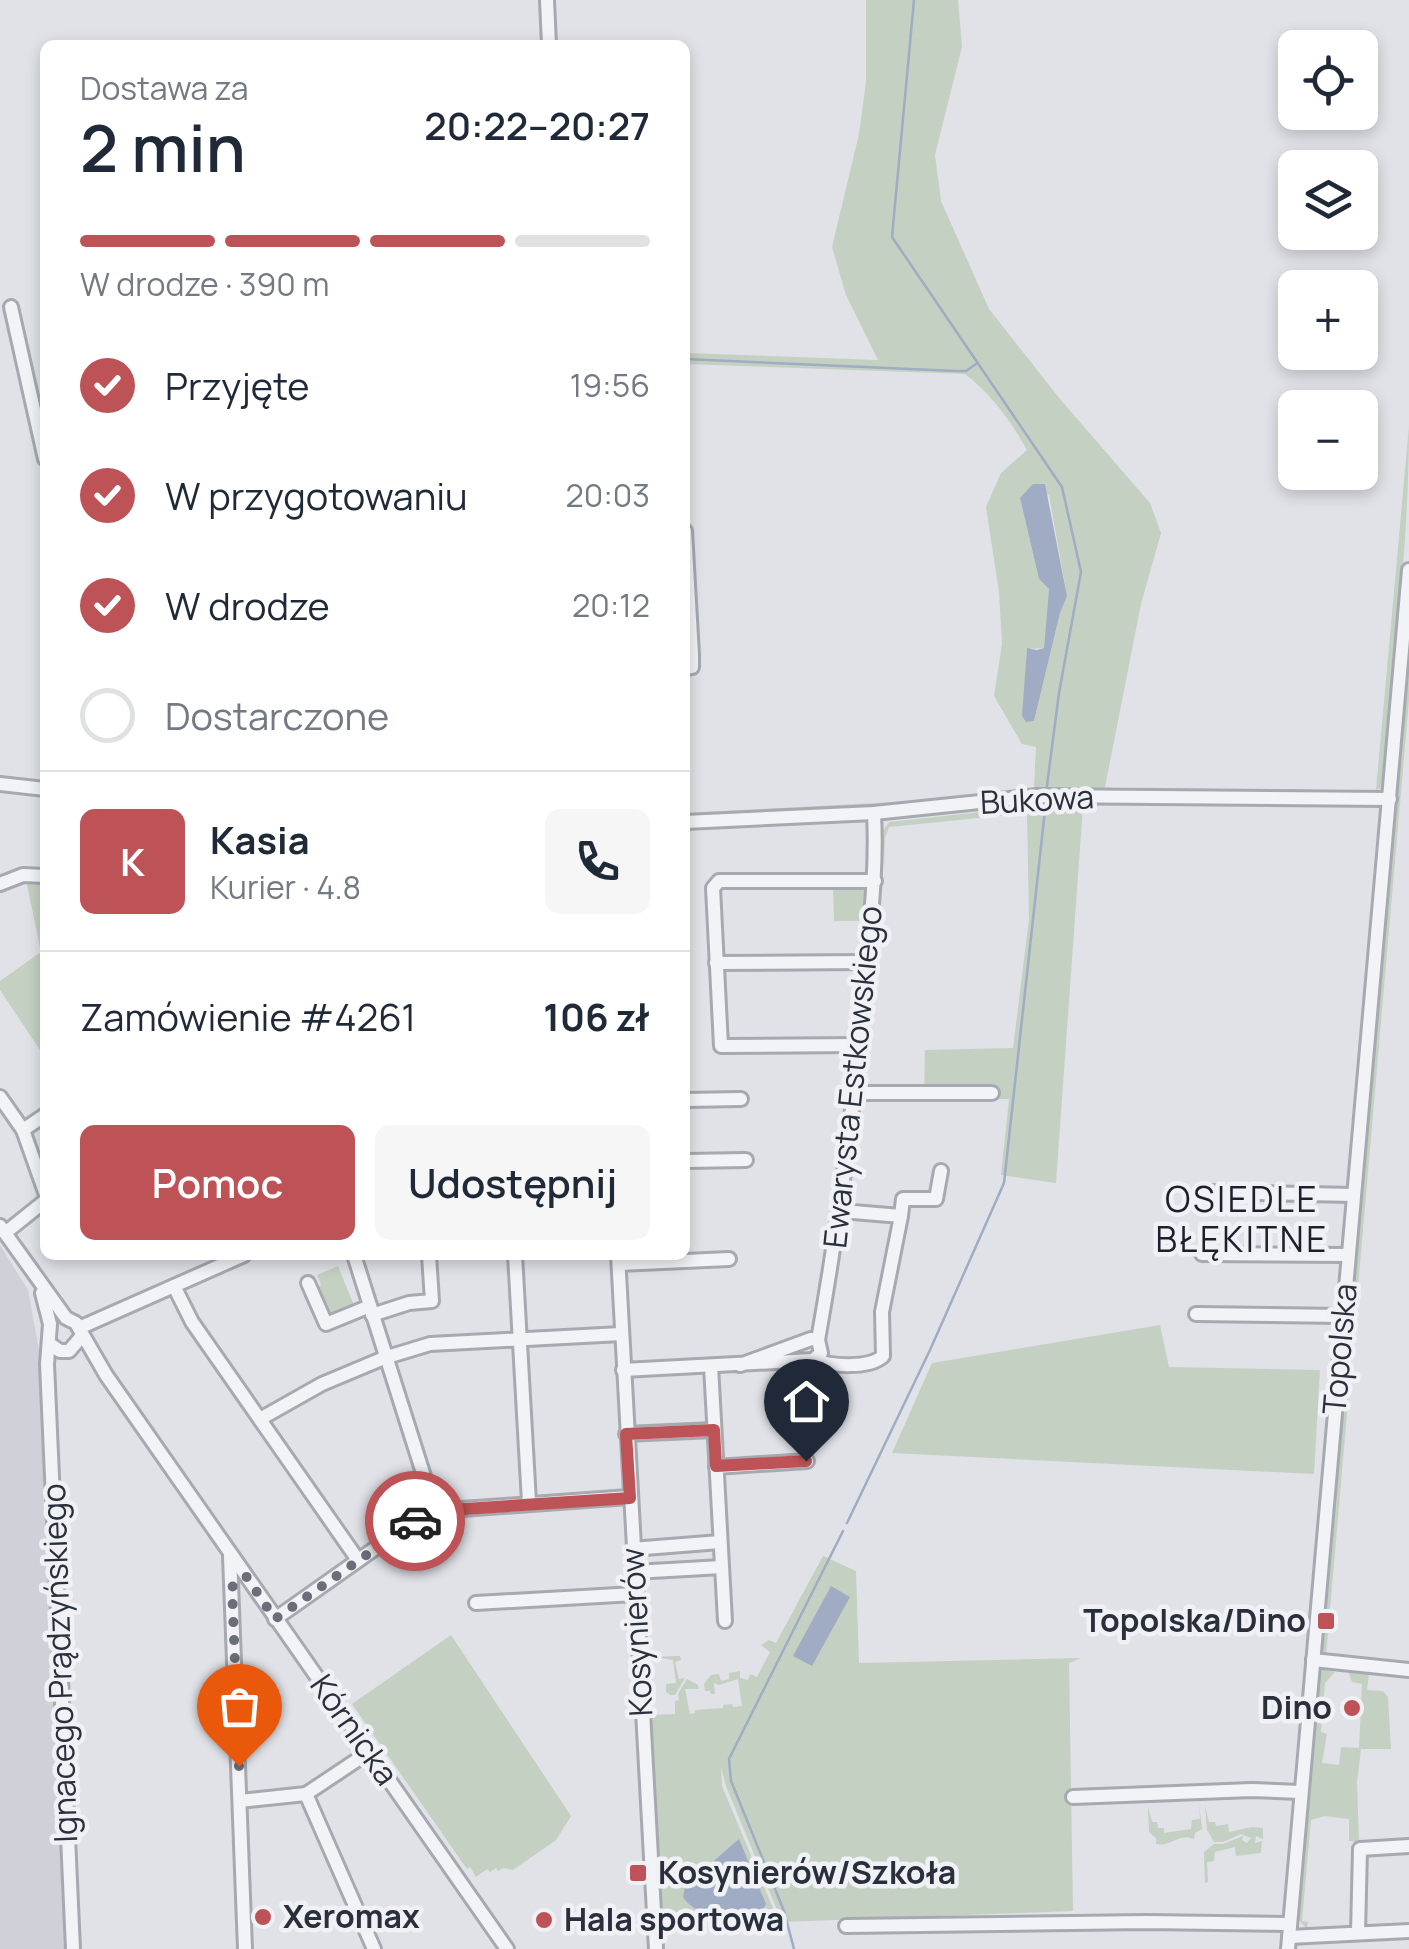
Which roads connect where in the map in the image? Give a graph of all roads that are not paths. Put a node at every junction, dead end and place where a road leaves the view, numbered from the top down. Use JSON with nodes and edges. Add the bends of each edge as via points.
{"nodes":[{"id":1,"x":547,"y":0,"type":"edge"},
{"id":2,"x":550,"y":40,"type":"edge"},
{"id":3,"x":11,"y":307,"type":"dead end"},
{"id":4,"x":40,"y":437,"type":"edge"},
{"id":5,"x":1409,"y":570,"type":"edge"},
{"id":6,"x":690,"y":620,"type":"edge"},
{"id":7,"x":690,"y":668,"type":"edge"},
{"id":8,"x":0,"y":784,"type":"edge"},
{"id":9,"x":40,"y":788,"type":"edge"},
{"id":10,"x":1390,"y":799,"type":"junction"},
{"id":11,"x":874,"y":814,"type":"junction"},
{"id":12,"x":690,"y":822,"type":"edge"},
{"id":13,"x":40,"y":876,"type":"edge"},
{"id":14,"x":874,"y":881,"type":"junction"},
{"id":15,"x":0,"y":884,"type":"edge"},
{"id":16,"x":867,"y":962,"type":"junction"},
{"id":17,"x":716,"y":963,"type":"junction"},
{"id":18,"x":860,"y":1045,"type":"junction"},
{"id":19,"x":855,"y":1093,"type":"junction"},
{"id":20,"x":992,"y":1093,"type":"dead end"},
{"id":21,"x":0,"y":1097,"type":"edge"},
{"id":22,"x":741,"y":1098,"type":"dead end"},
{"id":23,"x":690,"y":1100,"type":"edge"},
{"id":24,"x":40,"y":1118,"type":"edge"},
{"id":25,"x":23,"y":1130,"type":"junction"},
{"id":26,"x":746,"y":1160,"type":"dead end"},
{"id":27,"x":690,"y":1161,"type":"edge"},
{"id":28,"x":942,"y":1171,"type":"dead end"},
{"id":29,"x":40,"y":1178,"type":"edge"},
{"id":30,"x":1204,"y":1192,"type":"dead end"},
{"id":31,"x":1354,"y":1195,"type":"junction"},
{"id":32,"x":40,"y":1206,"type":"edge"},
{"id":33,"x":841,"y":1211,"type":"junction"},
{"id":34,"x":901,"y":1216,"type":"junction"},
{"id":35,"x":5,"y":1238,"type":"edge"},
{"id":36,"x":738,"y":1246,"type":"dead end"},
{"id":37,"x":1202,"y":1254,"type":"dead end"},
{"id":38,"x":1348,"y":1256,"type":"junction"},
{"id":39,"x":233,"y":1260,"type":"edge"},
{"id":40,"x":358,"y":1260,"type":"edge"},
{"id":41,"x":429,"y":1260,"type":"edge"},
{"id":42,"x":516,"y":1260,"type":"edge"},
{"id":43,"x":618,"y":1260,"type":"edge"},
{"id":44,"x":38,"y":1281,"type":"junction"},
{"id":45,"x":308,"y":1282,"type":"dead end"},
{"id":46,"x":174,"y":1286,"type":"junction"},
{"id":47,"x":371,"y":1311,"type":"junction"},
{"id":48,"x":1196,"y":1314,"type":"dead end"},
{"id":49,"x":1343,"y":1316,"type":"junction"},
{"id":50,"x":66,"y":1318,"type":"junction"},
{"id":51,"x":50,"y":1324,"type":"junction"},
{"id":52,"x":621,"y":1334,"type":"junction"},
{"id":53,"x":519,"y":1339,"type":"junction"},
{"id":54,"x":818,"y":1340,"type":"junction"},
{"id":55,"x":69,"y":1342,"type":"junction"},
{"id":56,"x":384,"y":1358,"type":"junction"},
{"id":57,"x":814,"y":1360,"type":"junction"},
{"id":58,"x":740,"y":1365,"type":"junction"},
{"id":59,"x":710,"y":1366,"type":"junction"},
{"id":60,"x":623,"y":1370,"type":"junction"},
{"id":61,"x":260,"y":1419,"type":"junction"},
{"id":62,"x":714,"y":1430,"type":"junction"},
{"id":63,"x":626,"y":1434,"type":"junction"},
{"id":64,"x":806,"y":1461,"type":"dead end"},
{"id":65,"x":716,"y":1466,"type":"junction"},
{"id":66,"x":630,"y":1498,"type":"junction"},
{"id":67,"x":529,"y":1502,"type":"junction"},
{"id":68,"x":434,"y":1511,"type":"junction"},
{"id":69,"x":720,"y":1542,"type":"junction"},
{"id":70,"x":632,"y":1549,"type":"junction"},
{"id":71,"x":230,"y":1554,"type":"junction"},
{"id":72,"x":358,"y":1560,"type":"junction"},
{"id":73,"x":722,"y":1566,"type":"junction"},
{"id":74,"x":634,"y":1572,"type":"junction"},
{"id":75,"x":246,"y":1576,"type":"junction"},
{"id":76,"x":232,"y":1587,"type":"junction"},
{"id":77,"x":635,"y":1594,"type":"junction"},
{"id":78,"x":476,"y":1603,"type":"dead end"},
{"id":79,"x":275,"y":1619,"type":"junction"},
{"id":80,"x":724,"y":1621,"type":"dead end"},
{"id":81,"x":1313,"y":1660,"type":"junction"},
{"id":82,"x":1409,"y":1670,"type":"edge"},
{"id":83,"x":369,"y":1752,"type":"junction"},
{"id":84,"x":1300,"y":1792,"type":"junction"},
{"id":85,"x":306,"y":1794,"type":"junction"},
{"id":86,"x":1073,"y":1798,"type":"dead end"},
{"id":87,"x":240,"y":1801,"type":"junction"},
{"id":88,"x":1409,"y":1846,"type":"edge"},
{"id":89,"x":846,"y":1926,"type":"dead end"},
{"id":90,"x":1409,"y":1931,"type":"edge"},
{"id":91,"x":1358,"y":1933,"type":"junction"},
{"id":92,"x":1289,"y":1937,"type":"edge"},
{"id":93,"x":72,"y":1949,"type":"edge"},
{"id":94,"x":245,"y":1949,"type":"edge"},
{"id":95,"x":374,"y":1949,"type":"edge"},
{"id":96,"x":506,"y":1949,"type":"edge"},
{"id":97,"x":656,"y":1949,"type":"edge"}],
"edges":[{"from":1,"to":2,"type":"street"},
{"from":3,"to":4,"type":"street"},
{"from":5,"to":10,"type":"street","name":"Topolska"},
{"from":6,"to":7,"type":"street"},
{"from":8,"to":9,"type":"street"},
{"from":10,"to":11,"type":"street","name":"Bukowa","via":[[1037,796]]},
{"from":10,"to":31,"type":"street","name":"Topolska"},
{"from":11,"to":12,"type":"street","name":"Bukowa"},
{"from":11,"to":14,"type":"street","name":"Ewarysta Estkowskiego"},
{"from":13,"to":15,"type":"street"},
{"from":14,"to":16,"type":"street","name":"Ewarysta Estkowskiego"},
{"from":14,"to":17,"type":"street","via":[[719,880],[712,888]]},
{"from":16,"to":17,"type":"street"},
{"from":16,"to":18,"type":"street","name":"Ewarysta Estkowskiego"},
{"from":17,"to":18,"type":"street","via":[[721,1046]]},
{"from":18,"to":19,"type":"street","name":"Ewarysta Estkowskiego"},
{"from":19,"to":20,"type":"street"},
{"from":19,"to":33,"type":"street","name":"Ewarysta Estkowskiego"},
{"from":21,"to":25,"type":"street"},
{"from":22,"to":23,"type":"street"},
{"from":24,"to":25,"type":"street"},
{"from":25,"to":29,"type":"street"},
{"from":26,"to":27,"type":"street"},
{"from":28,"to":34,"type":"street","via":[[936,1200],[903,1200]]},
{"from":30,"to":31,"type":"street"},
{"from":31,"to":38,"type":"street","name":"Topolska"},
{"from":32,"to":35,"type":"street"},
{"from":33,"to":34,"type":"street"},
{"from":33,"to":54,"type":"street","name":"Ewarysta Estkowskiego"},
{"from":34,"to":57,"type":"street","via":[[882,1312],[883,1356],[876,1362]]},
{"from":35,"to":44,"type":"street"},
{"from":36,"to":43,"type":"street","via":[[731,1262]]},
{"from":37,"to":38,"type":"street"},
{"from":38,"to":49,"type":"street","name":"Topolska"},
{"from":39,"to":46,"type":"street"},
{"from":40,"to":47,"type":"street"},
{"from":41,"to":47,"type":"street","via":[[432,1301]]},
{"from":42,"to":53,"type":"street"},
{"from":43,"to":52,"type":"street","name":"Kosynierów"},
{"from":44,"to":50,"type":"street"},
{"from":44,"to":51,"type":"street"},
{"from":45,"to":47,"type":"street","via":[[326,1324]]},
{"from":46,"to":55,"type":"street"},
{"from":46,"to":61,"type":"street"},
{"from":47,"to":56,"type":"street"},
{"from":48,"to":49,"type":"street"},
{"from":49,"to":81,"type":"street","name":"Topolska"},
{"from":50,"to":51,"type":"street"},
{"from":50,"to":55,"type":"street"},
{"from":51,"to":55,"type":"street","via":[[48,1334]]},
{"from":52,"to":53,"type":"street"},
{"from":52,"to":60,"type":"street","name":"Kosynierów"},
{"from":53,"to":56,"type":"street","via":[[430,1344]]},
{"from":53,"to":67,"type":"street"},
{"from":54,"to":57,"type":"street","name":"Ewarysta Estkowskiego","via":[[821,1353]]},
{"from":54,"to":58,"type":"street"},
{"from":55,"to":71,"type":"street","name":"Kórnicka","via":[[98,1364]]},
{"from":55,"to":93,"type":"street","name":"Ignacego Prądzyńskiego","via":[[48,1377]]},
{"from":56,"to":61,"type":"street"},
{"from":56,"to":68,"type":"street"},
{"from":57,"to":58,"type":"street"},
{"from":58,"to":59,"type":"street"},
{"from":59,"to":60,"type":"street"},
{"from":59,"to":62,"type":"street"},
{"from":60,"to":63,"type":"street","name":"Kosynierów"},
{"from":61,"to":72,"type":"street"},
{"from":62,"to":63,"type":"street"},
{"from":62,"to":65,"type":"street"},
{"from":63,"to":66,"type":"street","name":"Kosynierów"},
{"from":64,"to":65,"type":"street"},
{"from":65,"to":69,"type":"street"},
{"from":66,"to":67,"type":"street"},
{"from":66,"to":70,"type":"street","name":"Kosynierów"},
{"from":67,"to":68,"type":"street"},
{"from":68,"to":72,"type":"street"},
{"from":69,"to":70,"type":"street"},
{"from":69,"to":73,"type":"street"},
{"from":70,"to":74,"type":"street","name":"Kosynierów"},
{"from":71,"to":75,"type":"street","name":"Kórnicka"},
{"from":71,"to":76,"type":"street"},
{"from":72,"to":79,"type":"street"},
{"from":73,"to":74,"type":"street"},
{"from":73,"to":80,"type":"street"},
{"from":74,"to":77,"type":"street","name":"Kosynierów"},
{"from":75,"to":76,"type":"street"},
{"from":75,"to":79,"type":"street","name":"Kórnicka"},
{"from":76,"to":87,"type":"street"},
{"from":77,"to":78,"type":"street"},
{"from":77,"to":97,"type":"street","name":"Kosynierów"},
{"from":79,"to":83,"type":"street","name":"Kórnicka"},
{"from":81,"to":82,"type":"street"},
{"from":81,"to":84,"type":"street","name":"Topolska"},
{"from":83,"to":85,"type":"street"},
{"from":83,"to":96,"type":"street","name":"Kórnicka"},
{"from":84,"to":86,"type":"street"},
{"from":84,"to":92,"type":"street","name":"Topolska"},
{"from":85,"to":87,"type":"street"},
{"from":85,"to":95,"type":"street"},
{"from":87,"to":94,"type":"street"},
{"from":88,"to":91,"type":"street","via":[[1360,1849]]},
{"from":89,"to":92,"type":"street","via":[[1146,1922]]},
{"from":90,"to":91,"type":"street"},
{"from":91,"to":92,"type":"street"}]}
